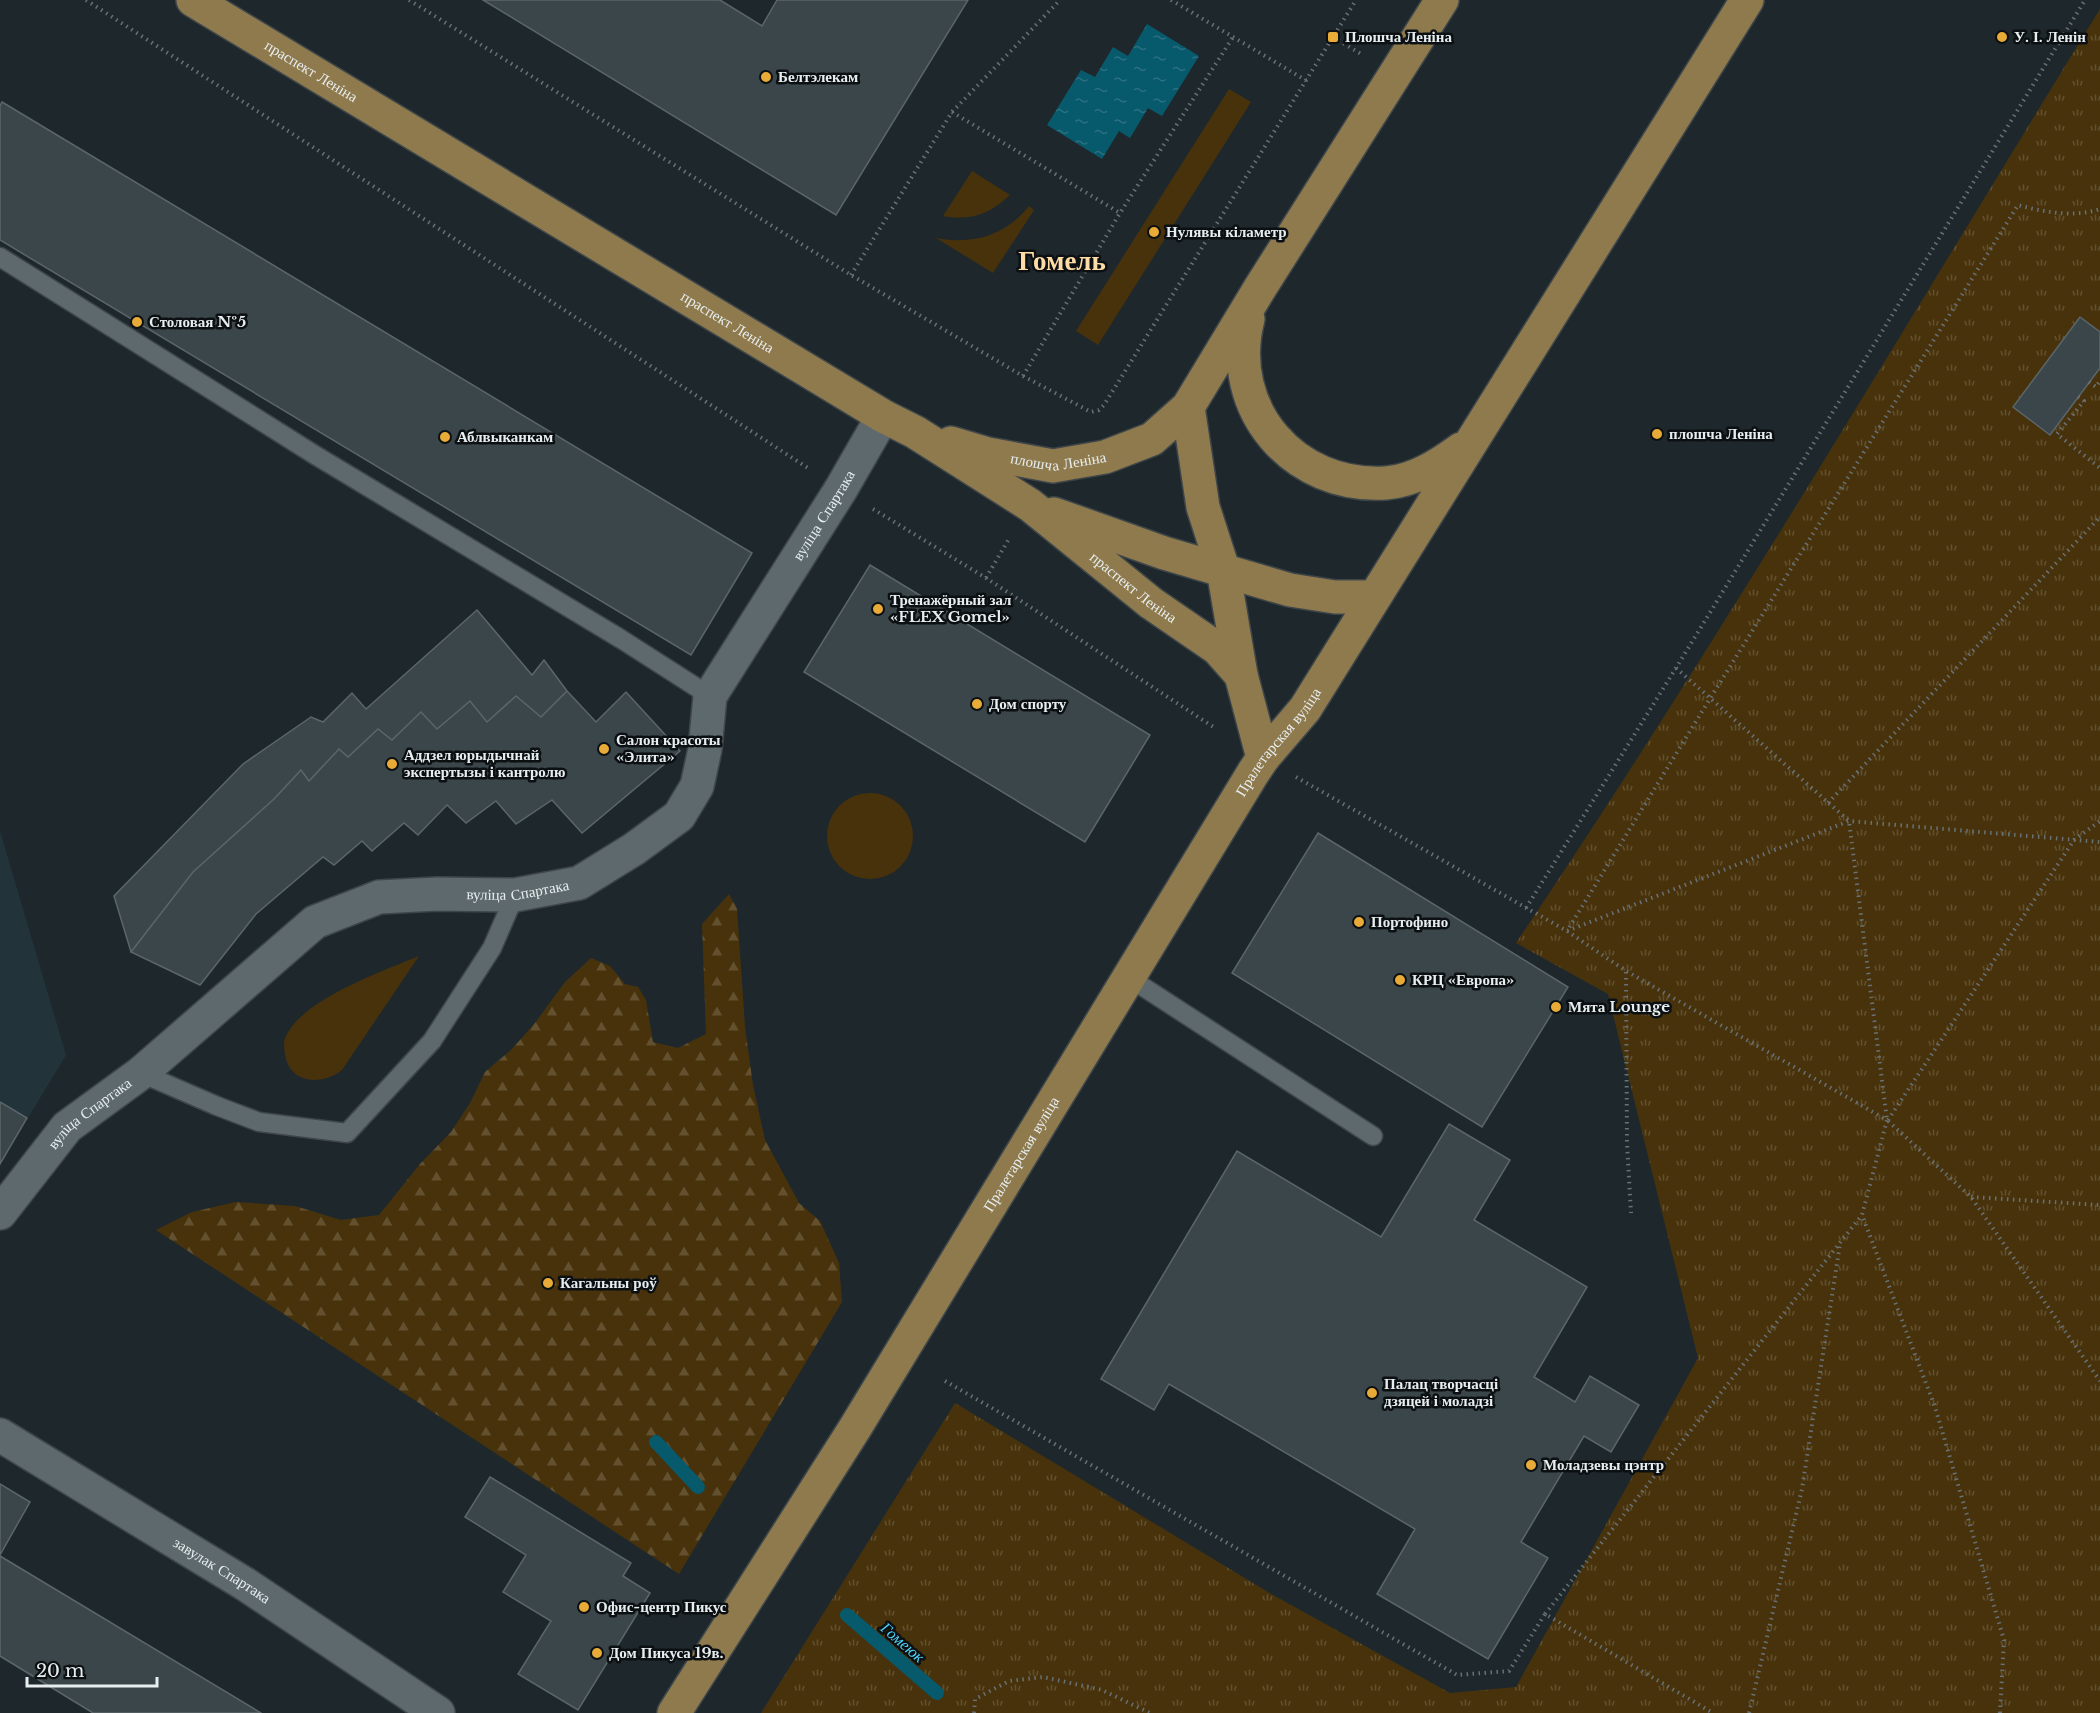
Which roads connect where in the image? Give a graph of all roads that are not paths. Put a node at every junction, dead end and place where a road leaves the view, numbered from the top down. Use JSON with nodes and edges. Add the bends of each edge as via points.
{"nodes":[{"id":1,"x":193,"y":0,"type":"edge"},
{"id":2,"x":1442,"y":0,"type":"edge"},
{"id":3,"x":1747,"y":0,"type":"edge"},
{"id":4,"x":0,"y":257,"type":"edge"},
{"id":5,"x":1260,"y":288,"type":"junction"},
{"id":6,"x":1188,"y":407,"type":"junction"},
{"id":7,"x":884,"y":416,"type":"junction"},
{"id":8,"x":1479,"y":427,"type":"junction"},
{"id":9,"x":915,"y":432,"type":"junction"},
{"id":10,"x":1030,"y":505,"type":"junction"},
{"id":11,"x":1223,"y":569,"type":"junction"},
{"id":12,"x":1373,"y":597,"type":"junction"},
{"id":13,"x":1241,"y":675,"type":"junction"},
{"id":14,"x":710,"y":696,"type":"junction"},
{"id":15,"x":1263,"y":758,"type":"junction"},
{"id":16,"x":515,"y":895,"type":"junction"},
{"id":17,"x":1128,"y":977,"type":"junction"},
{"id":18,"x":141,"y":1073,"type":"junction"},
{"id":19,"x":1373,"y":1136,"type":"dead end"},
{"id":20,"x":0,"y":1213,"type":"edge"},
{"id":21,"x":0,"y":1435,"type":"edge"},
{"id":22,"x":438,"y":1713,"type":"edge"},
{"id":23,"x":675,"y":1713,"type":"edge"}],
"edges":[{"from":1,"to":7,"type":"main road","name":"праспект Леніна"},
{"from":2,"to":5,"type":"main road","name":"плошча Леніна"},
{"from":3,"to":8,"type":"main road","name":"плошча Леніна"},
{"from":4,"to":14,"type":"lane"},
{"from":5,"to":6,"type":"main road","name":"плошча Леніна"},
{"from":5,"to":8,"type":"main road","name":"плошча Леніна","via":[[1244,336],[1247,387],[1270,434],[1309,467],[1334,478],[1388,483],[1440,465],[1462,448]]},
{"from":6,"to":9,"type":"main road","name":"плошча Леніна","via":[[1152,439],[1105,457],[1053,466],[988,454]]},
{"from":6,"to":11,"type":"main road","via":[[1203,507]]},
{"from":7,"to":9,"type":"main road","name":"праспект Леніна"},
{"from":7,"to":14,"type":"street","name":"вуліца Спартака"},
{"from":8,"to":12,"type":"main road","name":"плошча Леніна"},
{"from":9,"to":10,"type":"main road","name":"праспект Леніна"},
{"from":10,"to":11,"type":"main road","via":[[1164,554]]},
{"from":10,"to":13,"type":"main road","name":"праспект Леніна","via":[[1151,603],[1218,650]]},
{"from":11,"to":12,"type":"main road","via":[[1290,590],[1335,597]]},
{"from":11,"to":13,"type":"main road"},
{"from":12,"to":15,"type":"main road","name":"Пралетарская вуліца","via":[[1305,709]]},
{"from":13,"to":15,"type":"main road"},
{"from":14,"to":16,"type":"street","name":"вуліца Спартака","via":[[697,786],[679,816],[579,883]]},
{"from":15,"to":17,"type":"main road","name":"Пралетарская вуліца"},
{"from":16,"to":18,"type":"street","name":"вуліца Спартака","via":[[380,897],[315,922]]},
{"from":16,"to":18,"type":"lane","via":[[492,948],[432,1041],[347,1133],[259,1122]]},
{"from":17,"to":19,"type":"lane"},
{"from":17,"to":23,"type":"main road","name":"Пралетарская вуліца","via":[[855,1428]]},
{"from":18,"to":20,"type":"street","name":"вуліца Спартака","via":[[67,1127]]},
{"from":21,"to":22,"type":"street","name":"завулак Спартака","via":[[245,1584]]}]}
